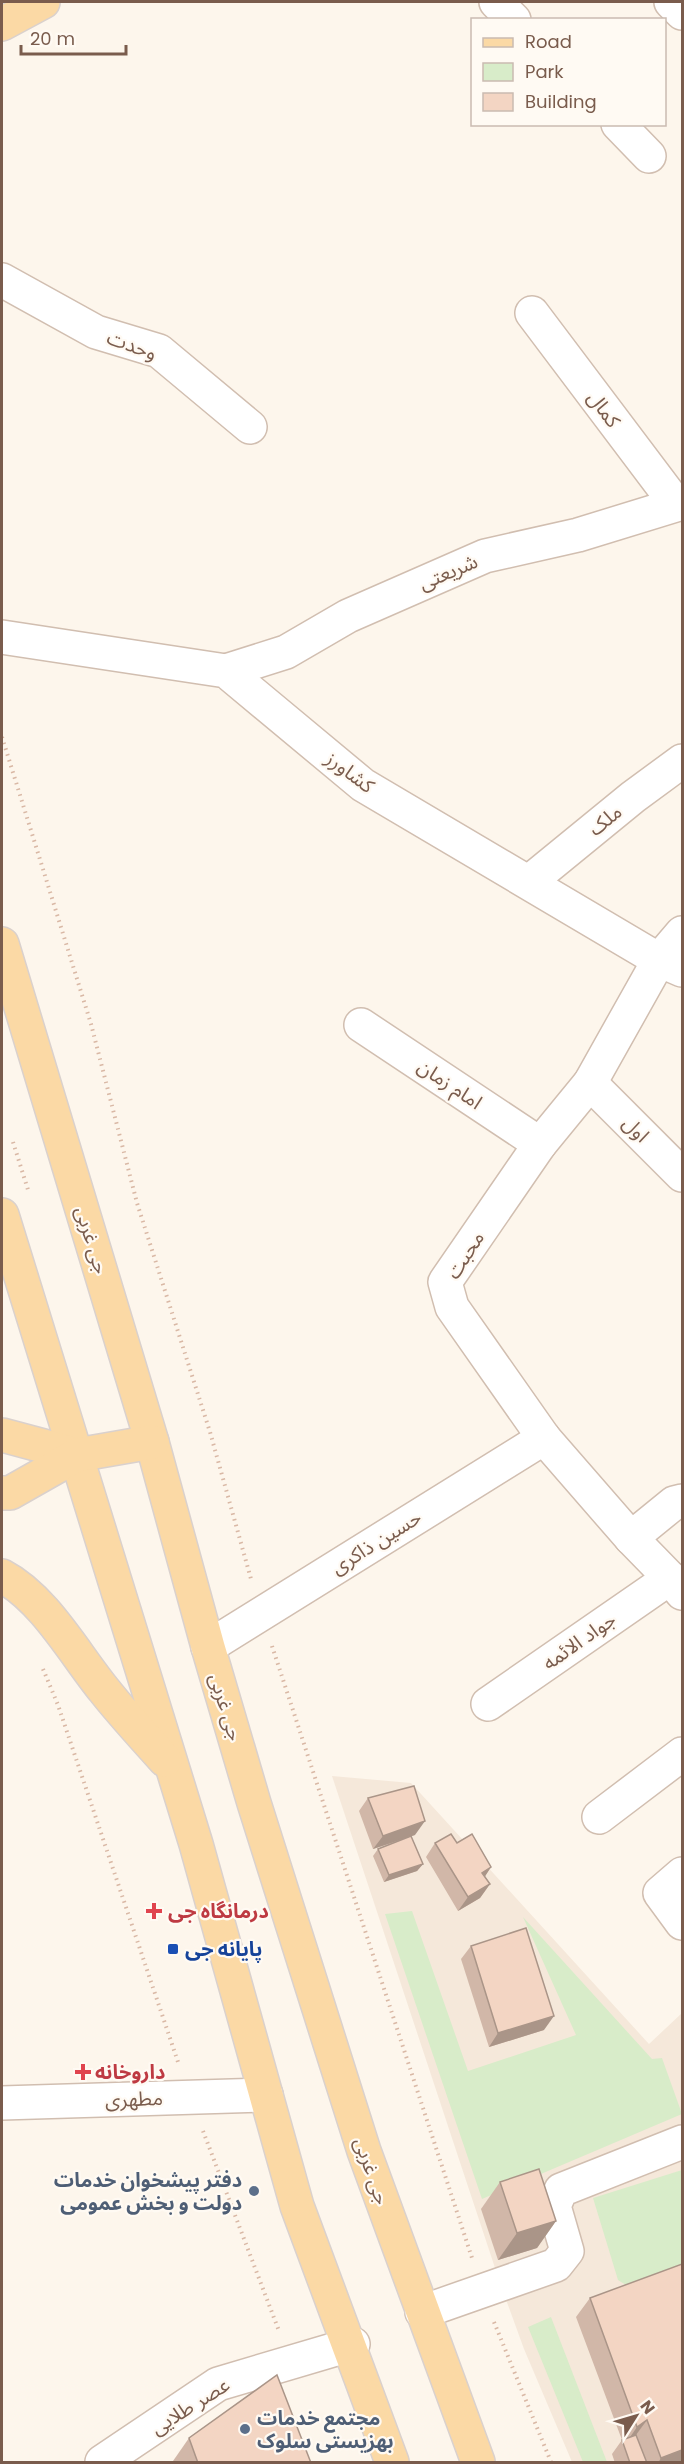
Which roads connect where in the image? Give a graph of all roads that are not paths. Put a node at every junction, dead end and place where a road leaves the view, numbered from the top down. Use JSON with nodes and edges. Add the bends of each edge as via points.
{"nodes":[{"id":1,"x":43,"y":2,"type":"edge"},
{"id":2,"x":496,"y":2,"type":"edge"},
{"id":3,"x":671,"y":2,"type":"edge"},
{"id":4,"x":682,"y":13,"type":"edge"},
{"id":5,"x":512,"y":18,"type":"edge"},
{"id":6,"x":2,"y":24,"type":"edge"},
{"id":7,"x":620,"y":126,"type":"edge"},
{"id":8,"x":649,"y":156,"type":"dead end"},
{"id":9,"x":2,"y":280,"type":"edge"},
{"id":10,"x":532,"y":313,"type":"dead end"},
{"id":11,"x":250,"y":427,"type":"dead end"},
{"id":12,"x":679,"y":503,"type":"edge"},
{"id":13,"x":2,"y":637,"type":"edge"},
{"id":14,"x":226,"y":671,"type":"junction"},
{"id":15,"x":682,"y":761,"type":"edge"},
{"id":16,"x":530,"y":882,"type":"junction"},
{"id":17,"x":682,"y":933,"type":"edge"},
{"id":18,"x":2,"y":944,"type":"edge"},
{"id":19,"x":671,"y":965,"type":"edge"},
{"id":20,"x":361,"y":1025,"type":"dead end"},
{"id":21,"x":590,"y":1083,"type":"junction"},
{"id":22,"x":540,"y":1144,"type":"junction"},
{"id":23,"x":682,"y":1175,"type":"edge"},
{"id":24,"x":4,"y":1234,"type":"edge"},
{"id":25,"x":2,"y":1435,"type":"edge"},
{"id":26,"x":544,"y":1438,"type":"junction"},
{"id":27,"x":152,"y":1442,"type":"junction"},
{"id":28,"x":77,"y":1455,"type":"junction"},
{"id":29,"x":2,"y":1493,"type":"edge"},
{"id":30,"x":682,"y":1501,"type":"edge"},
{"id":31,"x":631,"y":1538,"type":"junction"},
{"id":32,"x":2,"y":1576,"type":"edge"},
{"id":33,"x":676,"y":1585,"type":"edge"},
{"id":34,"x":208,"y":1647,"type":"junction"},
{"id":35,"x":488,"y":1704,"type":"dead end"},
{"id":36,"x":682,"y":1754,"type":"edge"},
{"id":37,"x":172,"y":1769,"type":"junction"},
{"id":38,"x":599,"y":1817,"type":"dead end"},
{"id":39,"x":682,"y":1874,"type":"edge"},
{"id":40,"x":682,"y":1923,"type":"edge"},
{"id":41,"x":266,"y":2095,"type":"junction"},
{"id":42,"x":2,"y":2103,"type":"edge"},
{"id":43,"x":682,"y":2142,"type":"edge"},
{"id":44,"x":422,"y":2312,"type":"junction"},
{"id":45,"x":351,"y":2345,"type":"junction"},
{"id":46,"x":102,"y":2463,"type":"edge"},
{"id":47,"x":392,"y":2463,"type":"edge"},
{"id":48,"x":477,"y":2463,"type":"edge"}],
"edges":[{"from":1,"to":6,"type":"main road"},
{"from":2,"to":5,"type":"street"},
{"from":3,"to":4,"type":"street"},
{"from":7,"to":8,"type":"street"},
{"from":9,"to":11,"type":"street","name":"وحدت","via":[[96,332],[159,351]]},
{"from":10,"to":12,"type":"street","name":"کمال"},
{"from":12,"to":14,"type":"street","name":"شریعتی","via":[[578,535],[485,556],[348,616],[286,652]]},
{"from":13,"to":14,"type":"street"},
{"from":14,"to":16,"type":"street","name":"کشاورز","via":[[363,785]]},
{"from":15,"to":16,"type":"street","name":"ملک"},
{"from":16,"to":19,"type":"street","name":"کشاورز"},
{"from":17,"to":19,"type":"street","name":"محبت"},
{"from":18,"to":27,"type":"main road","name":"جی غربی"},
{"from":19,"to":21,"type":"street","name":"محبت"},
{"from":20,"to":22,"type":"street","name":"امام زمان"},
{"from":21,"to":22,"type":"street","name":"محبت"},
{"from":21,"to":23,"type":"street","name":"اول"},
{"from":22,"to":26,"type":"street","name":"محبت","via":[[445,1282],[452,1307]]},
{"from":24,"to":28,"type":"main road"},
{"from":25,"to":28,"type":"main road"},
{"from":26,"to":31,"type":"street","name":"محبت"},
{"from":26,"to":34,"type":"street","name":"حسین ذاکری"},
{"from":27,"to":28,"type":"main road"},
{"from":27,"to":34,"type":"main road","name":"جی غربی"},
{"from":28,"to":29,"type":"main road","via":[[10,1493]]},
{"from":28,"to":37,"type":"main road"},
{"from":30,"to":31,"type":"street","via":[[674,1503]]},
{"from":31,"to":33,"type":"street","name":"محبت"},
{"from":32,"to":37,"type":"main road","via":[[44,1612]]},
{"from":33,"to":35,"type":"street","name":"جواد الائمه"},
{"from":34,"to":44,"type":"main road","name":"جی غربی","via":[[361,2140]]},
{"from":36,"to":38,"type":"street"},
{"from":37,"to":41,"type":"main road"},
{"from":39,"to":40,"type":"street","via":[[660,1893]]},
{"from":41,"to":42,"type":"street","name":"مطهری"},
{"from":41,"to":45,"type":"main road","via":[[297,2206]]},
{"from":43,"to":44,"type":"street","via":[[561,2190],[554,2206],[567,2251],[556,2265]]},
{"from":44,"to":48,"type":"main road","name":"جی غربی"},
{"from":45,"to":46,"type":"street","name":"عصر طلایی","via":[[218,2384]]},
{"from":45,"to":47,"type":"main road"}]}
